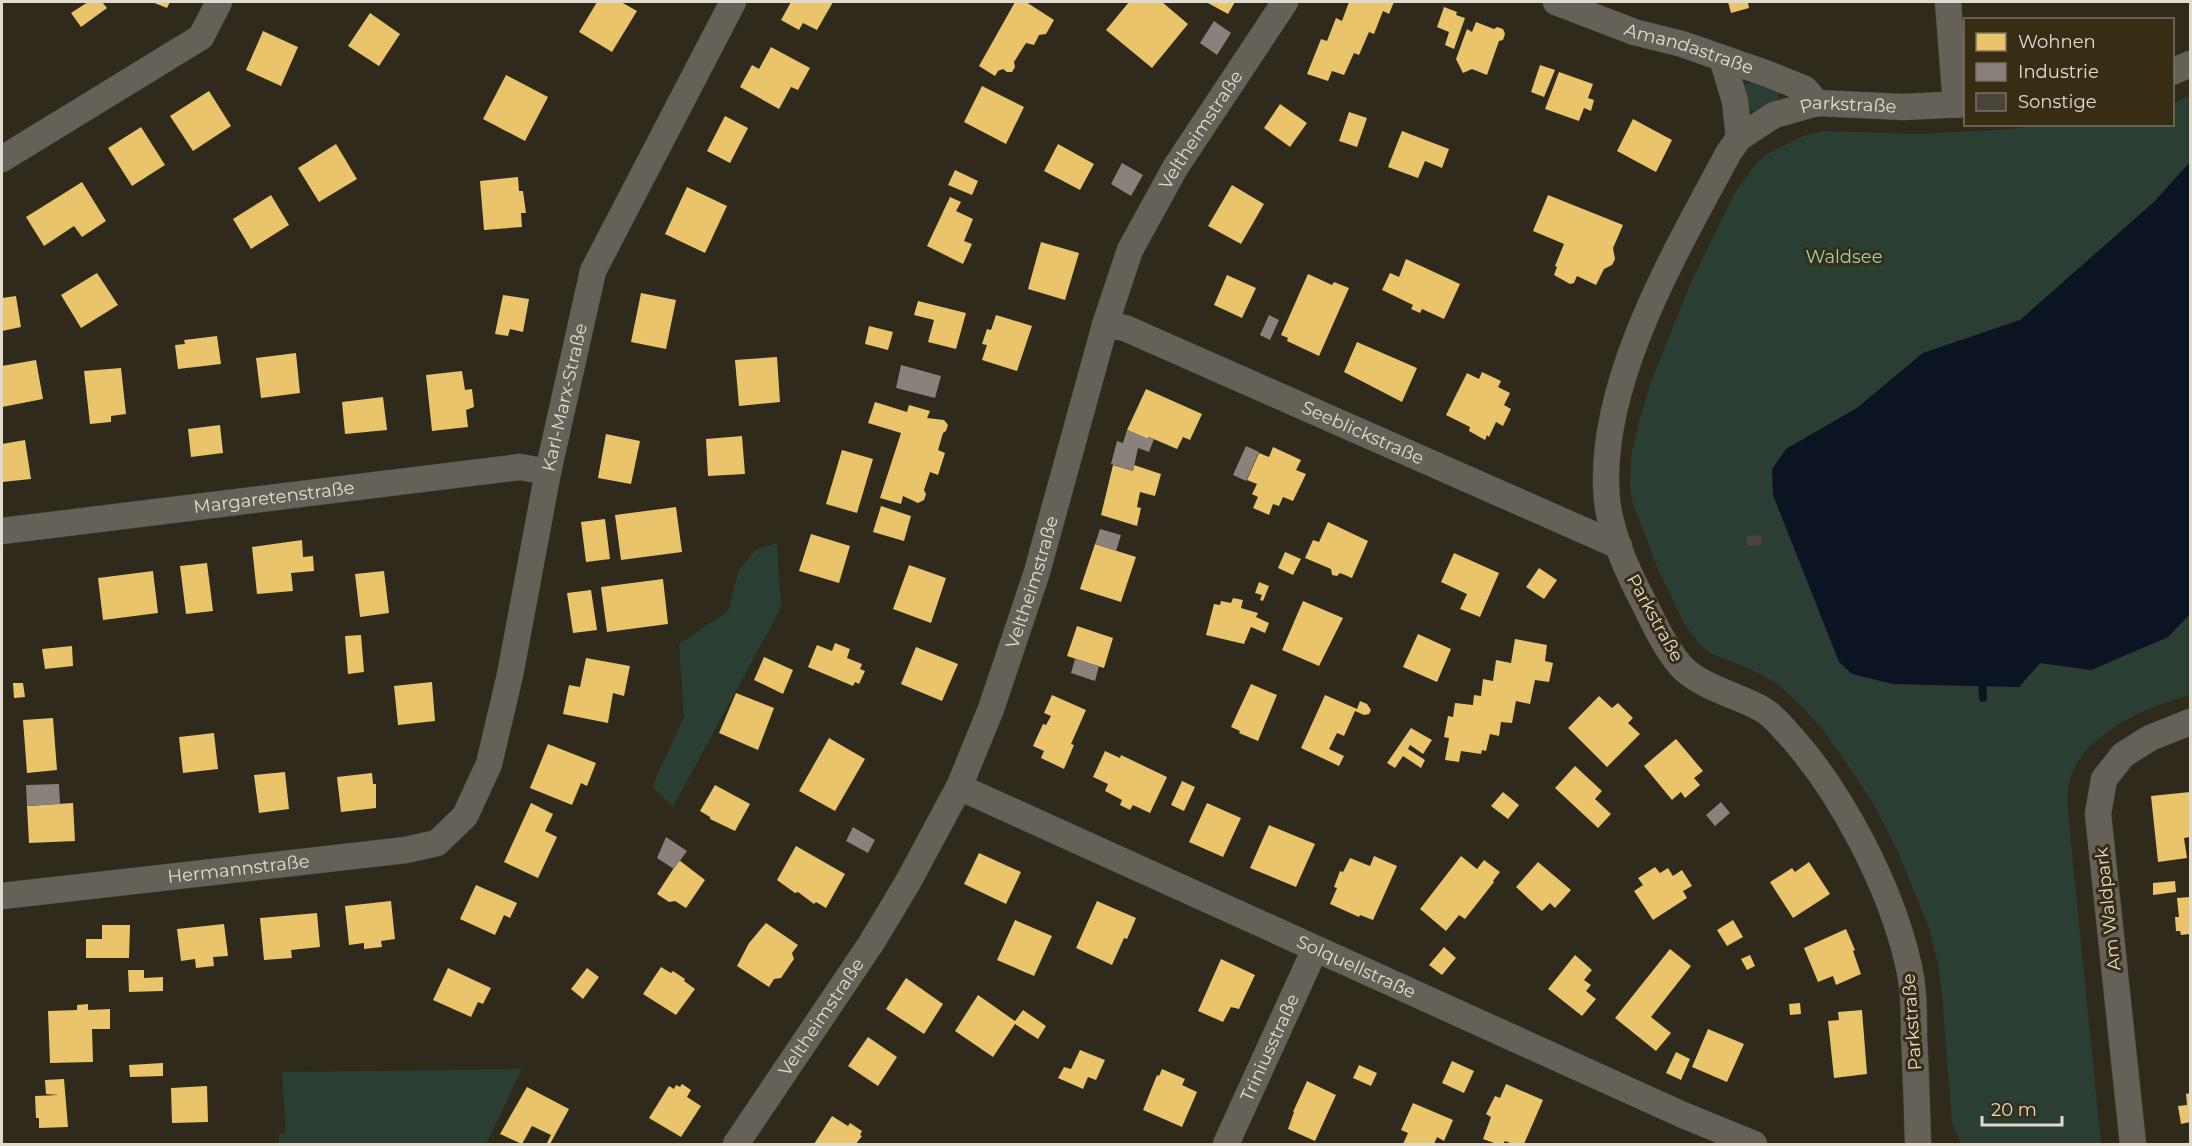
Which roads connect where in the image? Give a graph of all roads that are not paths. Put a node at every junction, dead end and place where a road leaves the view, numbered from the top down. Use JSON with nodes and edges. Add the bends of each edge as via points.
{"nodes":[{"id":1,"x":219,"y":2,"type":"edge"},
{"id":2,"x":733,"y":2,"type":"edge"},
{"id":3,"x":1285,"y":2,"type":"edge"},
{"id":4,"x":1556,"y":2,"type":"edge"},
{"id":5,"x":1948,"y":2,"type":"edge"},
{"id":6,"x":1722,"y":58,"type":"junction"},
{"id":7,"x":2190,"y":64,"type":"edge"},
{"id":8,"x":2174,"y":71,"type":"edge"},
{"id":9,"x":1817,"y":103,"type":"junction"},
{"id":10,"x":1961,"y":104,"type":"edge"},
{"id":11,"x":1738,"y":138,"type":"junction"},
{"id":12,"x":2,"y":159,"type":"edge"},
{"id":13,"x":1105,"y":325,"type":"junction"},
{"id":14,"x":548,"y":472,"type":"junction"},
{"id":15,"x":2,"y":531,"type":"edge"},
{"id":16,"x":1618,"y":546,"type":"junction"},
{"id":17,"x":2190,"y":722,"type":"edge"},
{"id":18,"x":959,"y":787,"type":"junction"},
{"id":19,"x":465,"y":816,"type":"joint"},
{"id":20,"x":2,"y":896,"type":"edge"},
{"id":21,"x":1315,"y":949,"type":"junction"},
{"id":22,"x":1698,"y":1134,"type":"edge"},
{"id":23,"x":736,"y":1144,"type":"edge"},
{"id":24,"x":1226,"y":1144,"type":"edge"},
{"id":25,"x":1754,"y":1144,"type":"edge"},
{"id":26,"x":1918,"y":1144,"type":"edge"},
{"id":27,"x":2133,"y":1144,"type":"edge"}],
"edges":[{"from":1,"to":12,"type":"street","via":[[201,37]]},
{"from":2,"to":14,"type":"street","name":"Karl-Marx-Straße","via":[[593,271]]},
{"from":3,"to":13,"type":"street","name":"Veltheimstraße","via":[[1175,168],[1130,250]]},
{"from":4,"to":6,"type":"street","name":"Amandastraße","via":[[1634,32]]},
{"from":5,"to":10,"type":"street"},
{"from":6,"to":9,"type":"street","name":"Amandastraße","via":[[1805,89]]},
{"from":6,"to":11,"type":"street","via":[[1735,101]]},
{"from":7,"to":8,"type":"street"},
{"from":9,"to":10,"type":"street","name":"Parkstraße","via":[[1903,107]]},
{"from":9,"to":11,"type":"street","name":"Parkstraße","via":[[1774,115]]},
{"from":11,"to":16,"type":"street","name":"Parkstraße","via":[[1660,282],[1616,401],[1606,460],[1607,502]]},
{"from":13,"to":16,"type":"street","name":"Seeblickstraße","via":[[1125,328]]},
{"from":13,"to":18,"type":"street","name":"Veltheimstraße","via":[[1037,572],[991,709]]},
{"from":14,"to":15,"type":"street","name":"Margaretenstraße","via":[[520,467]]},
{"from":14,"to":19,"type":"street","name":"Karl-Marx-Straße","via":[[489,764]]},
{"from":16,"to":26,"type":"street","name":"Parkstraße","via":[[1632,580],[1682,668],[1762,709],[1785,729],[1821,775],[1869,855],[1909,964]]},
{"from":17,"to":27,"type":"street","name":"Am Waldpark","via":[[2150,738],[2123,755],[2104,779],[2098,814]]},
{"from":18,"to":21,"type":"street","name":"Solquellstraße"},
{"from":18,"to":23,"type":"street","name":"Veltheimstraße","via":[[872,942]]},
{"from":19,"to":20,"type":"street","name":"Hermannstraße","via":[[437,843],[406,850]]},
{"from":21,"to":22,"type":"street","name":"Solquellstraße"},
{"from":21,"to":24,"type":"street","name":"Triniusstraße"},
{"from":22,"to":25,"type":"street","name":"Solquellstraße"}]}
